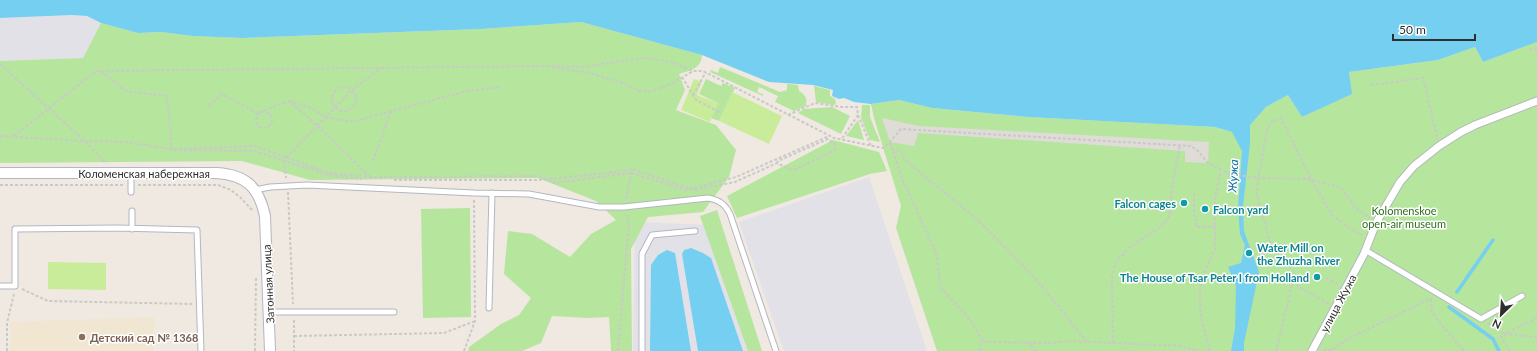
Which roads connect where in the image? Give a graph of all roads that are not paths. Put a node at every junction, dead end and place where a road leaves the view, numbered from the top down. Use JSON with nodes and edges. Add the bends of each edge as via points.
{"nodes":[{"id":1,"x":1537,"y":101,"type":"edge"},
{"id":2,"x":131,"y":173,"type":"junction"},
{"id":3,"x":0,"y":174,"type":"edge"},
{"id":4,"x":255,"y":190,"type":"junction"},
{"id":5,"x":131,"y":192,"type":"dead end"},
{"id":6,"x":492,"y":193,"type":"junction"},
{"id":7,"x":132,"y":211,"type":"dead end"},
{"id":8,"x":132,"y":229,"type":"junction"},
{"id":9,"x":695,"y":231,"type":"dead end"},
{"id":10,"x":1365,"y":252,"type":"junction"},
{"id":11,"x":0,"y":286,"type":"edge"},
{"id":12,"x":1522,"y":296,"type":"dead end"},
{"id":13,"x":489,"y":308,"type":"dead end"},
{"id":14,"x":270,"y":312,"type":"junction"},
{"id":15,"x":394,"y":312,"type":"dead end"},
{"id":16,"x":1313,"y":350,"type":"edge"},
{"id":17,"x":201,"y":351,"type":"edge"},
{"id":18,"x":270,"y":351,"type":"edge"},
{"id":19,"x":642,"y":351,"type":"edge"},
{"id":20,"x":776,"y":351,"type":"edge"}],
"edges":[{"from":1,"to":10,"type":"street","name":"улица Жужа","via":[[1461,132],[1414,166],[1400,182],[1376,223]]},
{"from":2,"to":3,"type":"street","name":"Коломенская набережная"},
{"from":2,"to":4,"type":"street","name":"Коломенская набережная","via":[[228,174],[243,180]]},
{"from":2,"to":5,"type":"lane"},
{"from":4,"to":6,"type":"lane","via":[[307,185]]},
{"from":4,"to":14,"type":"street","name":"Затонная улица","via":[[265,216]]},
{"from":6,"to":13,"type":"lane"},
{"from":6,"to":20,"type":"lane","via":[[529,194],[599,207],[624,207],[708,198],[722,203],[730,214]]},
{"from":7,"to":8,"type":"lane"},
{"from":8,"to":11,"type":"lane","via":[[14,229],[15,286]]},
{"from":8,"to":17,"type":"lane","via":[[197,230]]},
{"from":9,"to":19,"type":"lane","via":[[652,235],[642,254]]},
{"from":10,"to":12,"type":"lane","via":[[1481,319]]},
{"from":10,"to":16,"type":"street","name":"улица Жужа"},
{"from":14,"to":15,"type":"lane"},
{"from":14,"to":18,"type":"street","name":"Затонная улица"}]}
